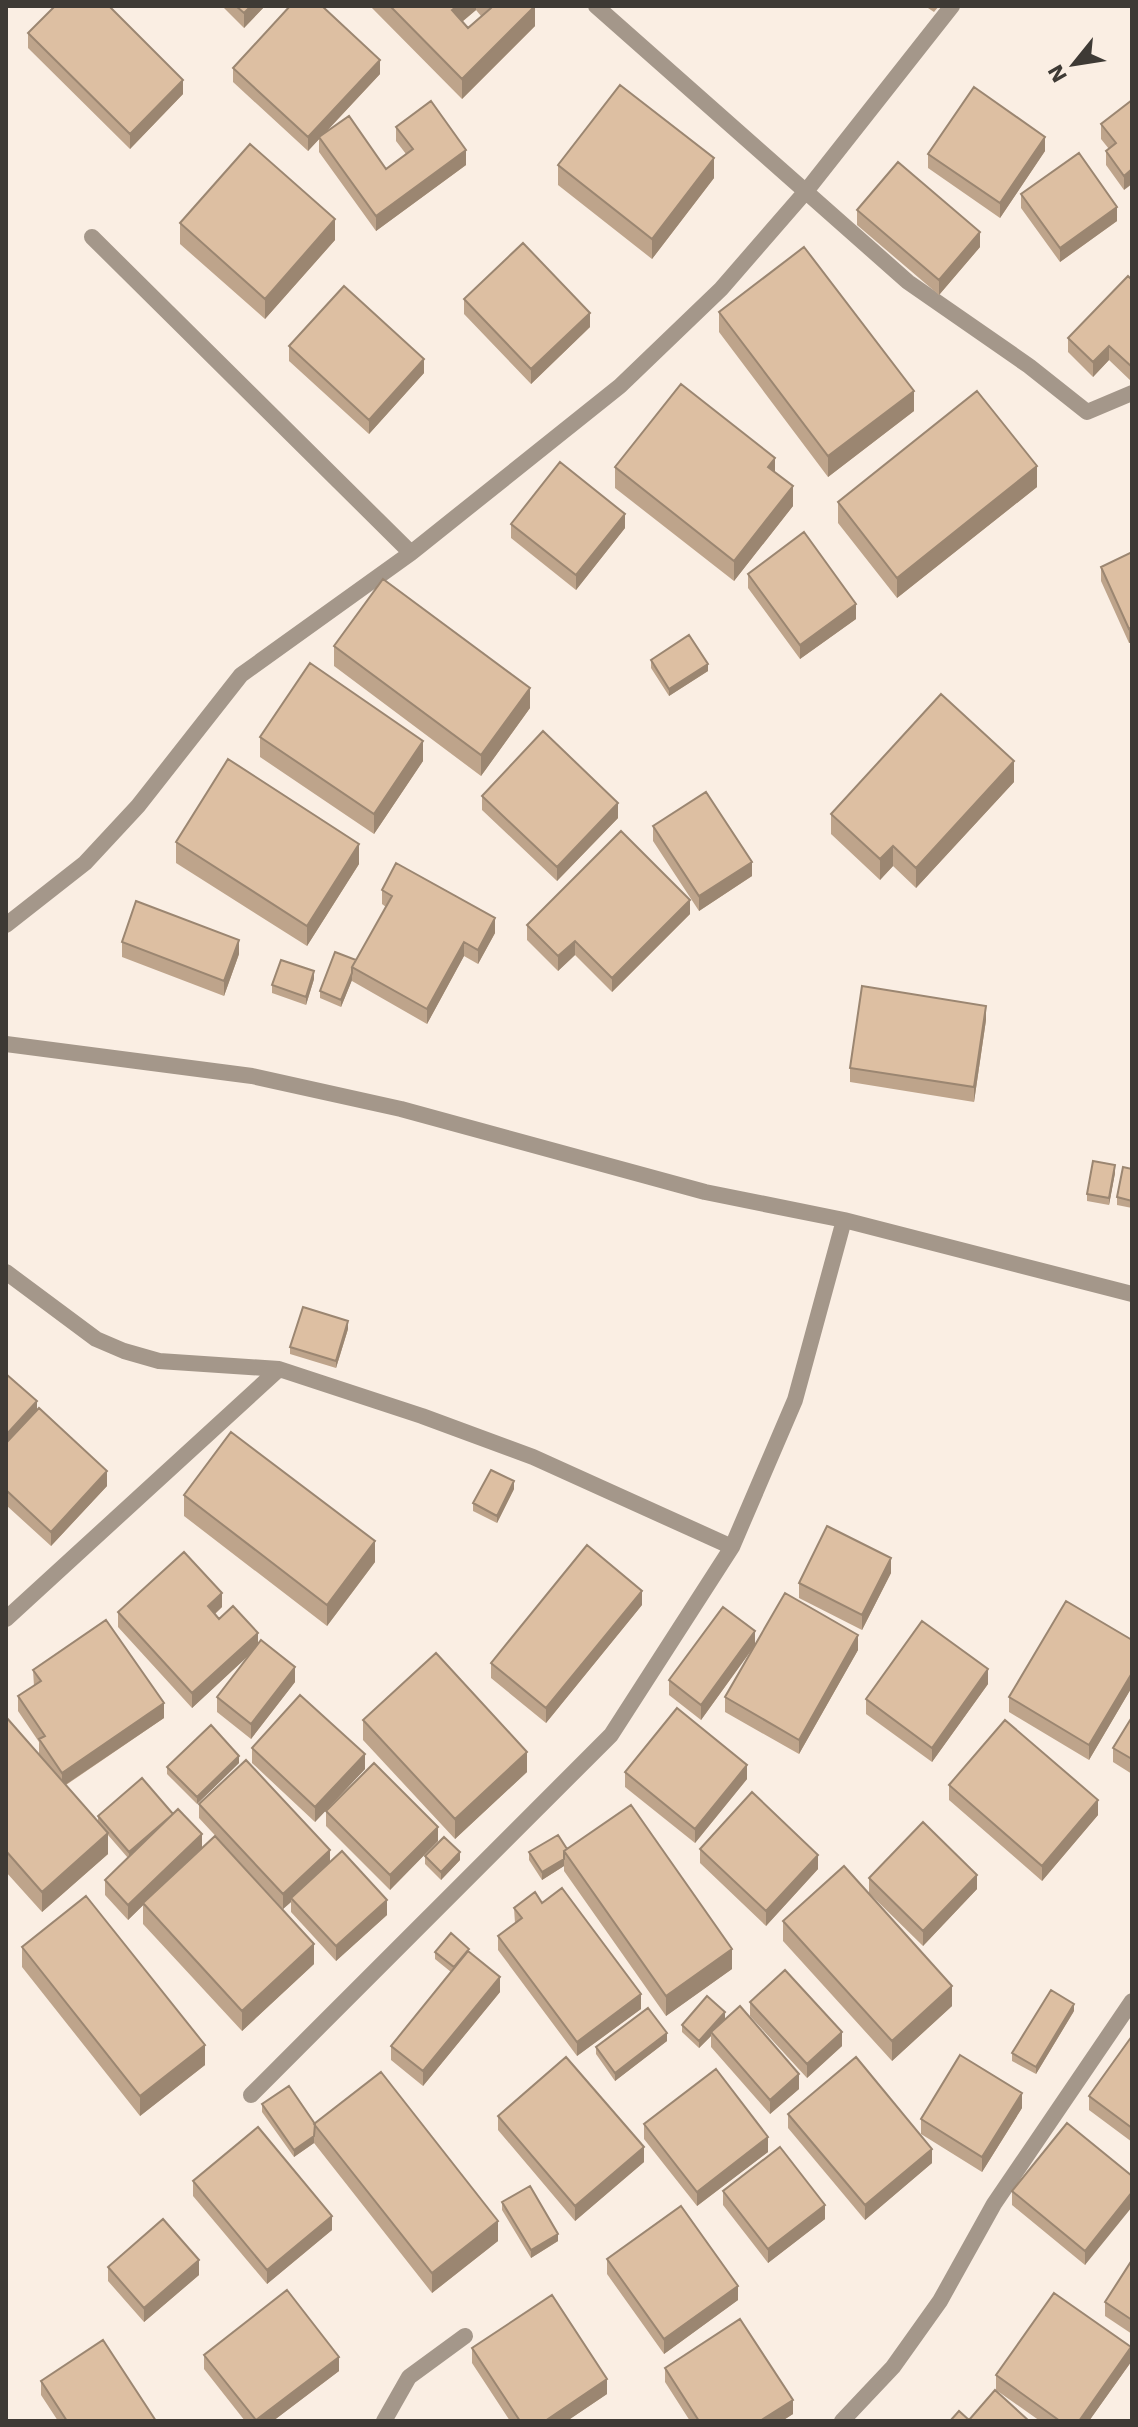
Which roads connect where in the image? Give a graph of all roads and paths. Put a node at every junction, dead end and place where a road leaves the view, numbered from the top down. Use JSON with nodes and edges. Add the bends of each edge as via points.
{"nodes":[{"id":1,"x":596,"y":6,"type":"edge"},
{"id":2,"x":952,"y":6,"type":"edge"},
{"id":3,"x":807,"y":190,"type":"junction"},
{"id":4,"x":92,"y":237,"type":"dead end"},
{"id":5,"x":1132,"y":393,"type":"edge"},
{"id":6,"x":411,"y":553,"type":"junction"},
{"id":7,"x":6,"y":925,"type":"edge"},
{"id":8,"x":6,"y":1044,"type":"edge"},
{"id":9,"x":844,"y":1220,"type":"junction"},
{"id":10,"x":6,"y":1272,"type":"edge"},
{"id":11,"x":1132,"y":1294,"type":"edge"},
{"id":12,"x":279,"y":1369,"type":"junction"},
{"id":13,"x":732,"y":1547,"type":"junction"},
{"id":14,"x":6,"y":1619,"type":"edge"},
{"id":15,"x":1132,"y":2001,"type":"edge"},
{"id":16,"x":251,"y":2095,"type":"dead end"},
{"id":17,"x":465,"y":2336,"type":"dead end"},
{"id":18,"x":384,"y":2421,"type":"edge"},
{"id":19,"x":842,"y":2421,"type":"edge"}],
"edges":[{"from":1,"to":3,"type":"street"},
{"from":2,"to":3,"type":"street"},
{"from":3,"to":5,"type":"street","via":[[908,282],[1087,412]]},
{"from":3,"to":6,"type":"street","via":[[721,289],[620,386]]},
{"from":4,"to":6,"type":"street"},
{"from":6,"to":7,"type":"street","via":[[241,675],[138,806],[85,863]]},
{"from":8,"to":9,"type":"street","via":[[252,1076],[401,1109],[705,1192]]},
{"from":9,"to":11,"type":"street"},
{"from":9,"to":13,"type":"street","via":[[795,1400]]},
{"from":10,"to":12,"type":"street","via":[[96,1339],[124,1351],[159,1361]]},
{"from":12,"to":13,"type":"street","via":[[533,1457]]},
{"from":12,"to":14,"type":"street"},
{"from":13,"to":16,"type":"street","via":[[611,1735]]},
{"from":15,"to":19,"type":"street","via":[[994,2204],[940,2301],[893,2367]]},
{"from":17,"to":18,"type":"street","via":[[409,2377]]}]}
